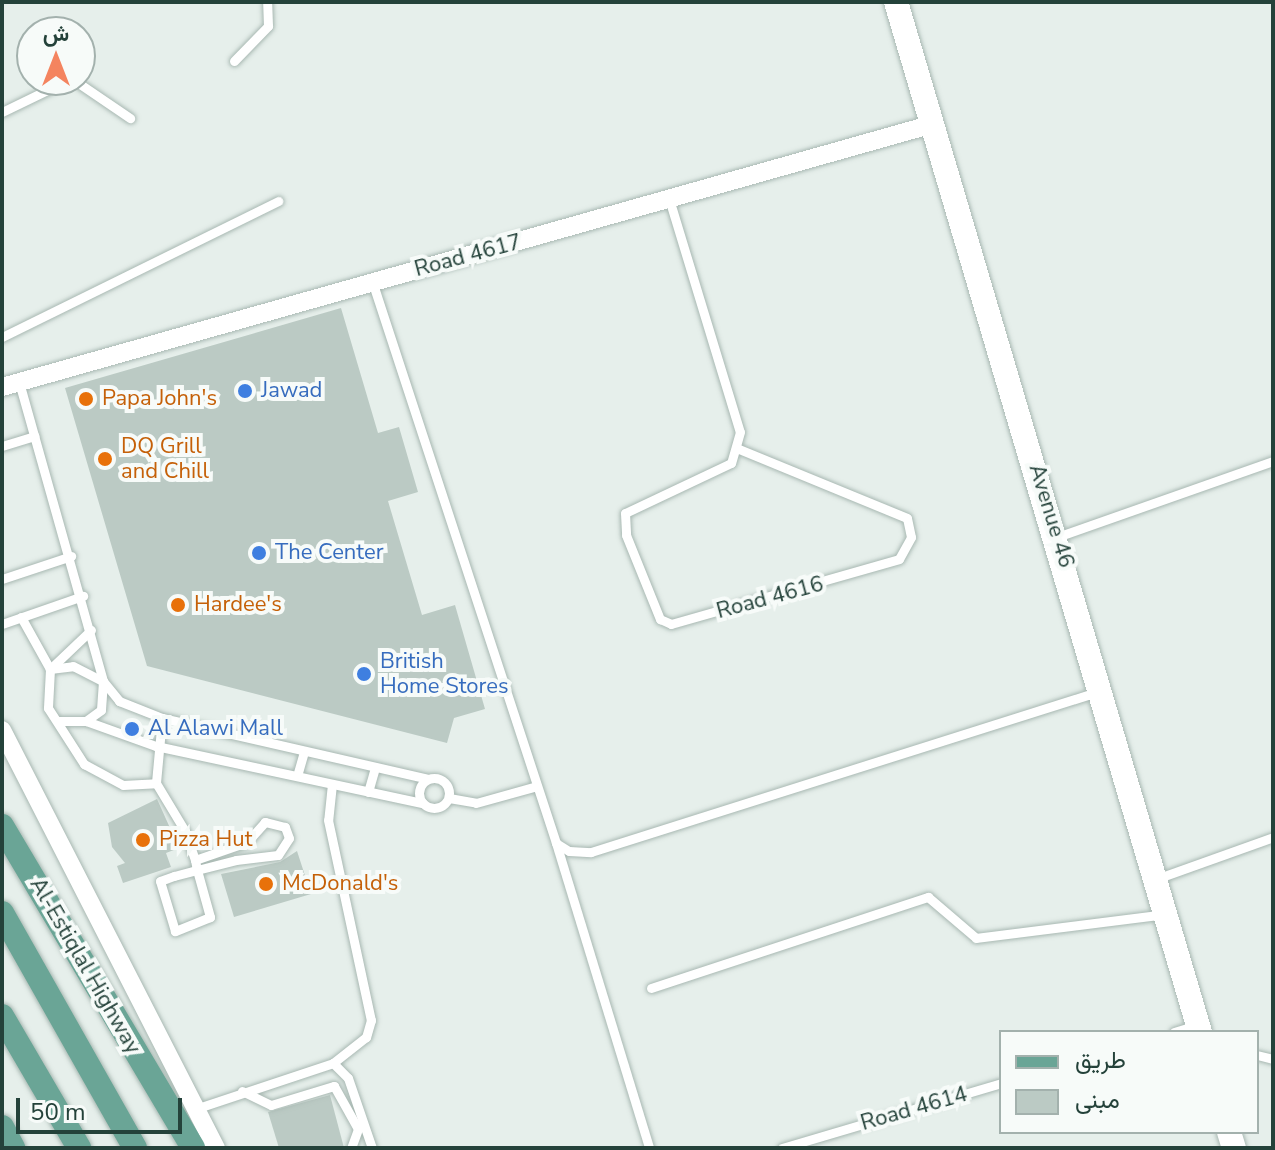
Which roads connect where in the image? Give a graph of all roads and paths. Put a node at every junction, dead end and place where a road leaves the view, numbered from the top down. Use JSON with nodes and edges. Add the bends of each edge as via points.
{"nodes":[{"id":1,"x":267,"y":2,"type":"edge"},
{"id":2,"x":896,"y":2,"type":"edge"},
{"id":3,"x":234,"y":61,"type":"dead end"},
{"id":4,"x":36,"y":96,"type":"edge"},
{"id":5,"x":96,"y":96,"type":"edge"},
{"id":6,"x":2,"y":112,"type":"edge"},
{"id":7,"x":130,"y":118,"type":"dead end"},
{"id":8,"x":933,"y":124,"type":"junction"},
{"id":9,"x":278,"y":201,"type":"dead end"},
{"id":10,"x":670,"y":202,"type":"junction"},
{"id":11,"x":372,"y":281,"type":"junction"},
{"id":12,"x":2,"y":337,"type":"edge"},
{"id":13,"x":10,"y":384,"type":"edge"},
{"id":14,"x":35,"y":436,"type":"junction"},
{"id":15,"x":2,"y":446,"type":"edge"},
{"id":16,"x":739,"y":449,"type":"junction"},
{"id":17,"x":1273,"y":461,"type":"edge"},
{"id":18,"x":1057,"y":537,"type":"junction"},
{"id":19,"x":71,"y":556,"type":"junction"},
{"id":20,"x":2,"y":579,"type":"edge"},
{"id":21,"x":83,"y":596,"type":"junction"},
{"id":22,"x":21,"y":617,"type":"junction"},
{"id":23,"x":2,"y":624,"type":"edge"},
{"id":24,"x":91,"y":630,"type":"junction"},
{"id":25,"x":50,"y":669,"type":"junction"},
{"id":26,"x":103,"y":681,"type":"junction"},
{"id":27,"x":1102,"y":691,"type":"junction"},
{"id":28,"x":162,"y":718,"type":"junction"},
{"id":29,"x":58,"y":721,"type":"junction"},
{"id":30,"x":86,"y":721,"type":"junction"},
{"id":31,"x":2,"y":730,"type":"edge"},
{"id":32,"x":156,"y":746,"type":"junction"},
{"id":33,"x":304,"y":751,"type":"junction"},
{"id":34,"x":375,"y":767,"type":"junction"},
{"id":35,"x":297,"y":776,"type":"junction"},
{"id":36,"x":428,"y":779,"type":"junction"},
{"id":37,"x":156,"y":783,"type":"junction"},
{"id":38,"x":332,"y":784,"type":"junction"},
{"id":39,"x":537,"y":786,"type":"junction"},
{"id":40,"x":368,"y":792,"type":"junction"},
{"id":41,"x":449,"y":798,"type":"junction"},
{"id":42,"x":423,"y":803,"type":"junction"},
{"id":43,"x":2,"y":826,"type":"edge"},
{"id":44,"x":1273,"y":837,"type":"edge"},
{"id":45,"x":556,"y":843,"type":"junction"},
{"id":46,"x":196,"y":865,"type":"junction"},
{"id":47,"x":1156,"y":879,"type":"junction"},
{"id":48,"x":2,"y":913,"type":"edge"},
{"id":49,"x":1165,"y":914,"type":"junction"},
{"id":50,"x":651,"y":988,"type":"dead end"},
{"id":51,"x":2,"y":1016,"type":"edge"},
{"id":52,"x":1203,"y":1030,"type":"edge"},
{"id":53,"x":333,"y":1063,"type":"junction"},
{"id":54,"x":999,"y":1084,"type":"edge"},
{"id":55,"x":242,"y":1091,"type":"junction"},
{"id":56,"x":195,"y":1109,"type":"junction"},
{"id":57,"x":2,"y":1127,"type":"edge"},
{"id":58,"x":13,"y":1148,"type":"edge"},
{"id":59,"x":79,"y":1148,"type":"edge"},
{"id":60,"x":135,"y":1148,"type":"edge"},
{"id":61,"x":193,"y":1148,"type":"edge"},
{"id":62,"x":216,"y":1148,"type":"edge"},
{"id":63,"x":351,"y":1148,"type":"edge"},
{"id":64,"x":372,"y":1148,"type":"edge"},
{"id":65,"x":649,"y":1148,"type":"edge"},
{"id":66,"x":782,"y":1148,"type":"edge"}],
"edges":[{"from":1,"to":3,"type":"lane","via":[[268,26]]},
{"from":2,"to":8,"type":"street","name":"Avenue 46"},
{"from":4,"to":6,"type":"lane"},
{"from":5,"to":7,"type":"lane"},
{"from":8,"to":10,"type":"street","name":"Road 4617"},
{"from":8,"to":18,"type":"street","name":"Avenue 46"},
{"from":9,"to":12,"type":"lane"},
{"from":10,"to":11,"type":"street","name":"Road 4617"},
{"from":10,"to":16,"type":"lane","via":[[740,432]]},
{"from":11,"to":13,"type":"street","name":"Road 4617"},
{"from":11,"to":39,"type":"lane"},
{"from":13,"to":14,"type":"lane"},
{"from":14,"to":15,"type":"lane"},
{"from":14,"to":19,"type":"lane"},
{"from":16,"to":16,"type":"lane","name":"Road 4616","via":[[731,463],[625,513],[626,535],[664,623],[899,559],[911,537],[907,518]]},
{"from":17,"to":18,"type":"lane"},
{"from":18,"to":27,"type":"street","name":"Avenue 46"},
{"from":19,"to":20,"type":"lane"},
{"from":19,"to":21,"type":"lane"},
{"from":21,"to":22,"type":"lane"},
{"from":21,"to":24,"type":"lane"},
{"from":22,"to":23,"type":"lane"},
{"from":22,"to":25,"type":"lane"},
{"from":24,"to":25,"type":"lane"},
{"from":24,"to":26,"type":"lane"},
{"from":25,"to":26,"type":"lane","via":[[73,666]]},
{"from":25,"to":29,"type":"lane","via":[[46,701]]},
{"from":26,"to":28,"type":"lane","via":[[130,708]]},
{"from":26,"to":30,"type":"lane","via":[[105,700]]},
{"from":27,"to":45,"type":"lane","via":[[591,852]]},
{"from":27,"to":47,"type":"street","name":"Avenue 46"},
{"from":28,"to":32,"type":"lane"},
{"from":28,"to":33,"type":"lane"},
{"from":29,"to":30,"type":"lane"},
{"from":29,"to":37,"type":"lane","via":[[84,764],[102,776],[123,785]]},
{"from":30,"to":32,"type":"lane"},
{"from":31,"to":56,"type":"street"},
{"from":32,"to":35,"type":"lane"},
{"from":32,"to":37,"type":"lane"},
{"from":33,"to":34,"type":"lane"},
{"from":33,"to":35,"type":"lane"},
{"from":34,"to":36,"type":"lane"},
{"from":34,"to":40,"type":"lane"},
{"from":35,"to":38,"type":"lane"},
{"from":36,"to":41,"type":"lane","via":[[443,780]]},
{"from":36,"to":42,"type":"lane","via":[[420,787]]},
{"from":37,"to":46,"type":"lane"},
{"from":38,"to":40,"type":"lane"},
{"from":38,"to":53,"type":"lane","via":[[328,820],[371,1020],[366,1037]]},
{"from":39,"to":41,"type":"lane","via":[[476,803]]},
{"from":39,"to":45,"type":"lane"},
{"from":40,"to":42,"type":"lane"},
{"from":41,"to":42,"type":"lane","via":[[437,808]]},
{"from":43,"to":61,"type":"main road","name":"Al-Estiqlal Highway"},
{"from":44,"to":47,"type":"lane"},
{"from":45,"to":65,"type":"lane"},
{"from":46,"to":46,"type":"lane","via":[[157,886],[177,932],[210,917]]},
{"from":46,"to":46,"type":"lane","via":[[247,842],[265,822],[285,827],[289,838],[278,855]]},
{"from":47,"to":49,"type":"street","name":"Avenue 46"},
{"from":48,"to":60,"type":"main road"},
{"from":49,"to":50,"type":"lane","via":[[976,938],[928,897]]},
{"from":49,"to":52,"type":"street","name":"Avenue 46"},
{"from":51,"to":59,"type":"main road"},
{"from":53,"to":55,"type":"lane"},
{"from":53,"to":64,"type":"lane","via":[[348,1078]]},
{"from":54,"to":66,"type":"lane","name":"Road 4614"},
{"from":55,"to":56,"type":"lane"},
{"from":55,"to":63,"type":"lane","via":[[271,1105],[334,1086],[358,1129]]},
{"from":56,"to":62,"type":"street"},
{"from":57,"to":58,"type":"main road"}]}
